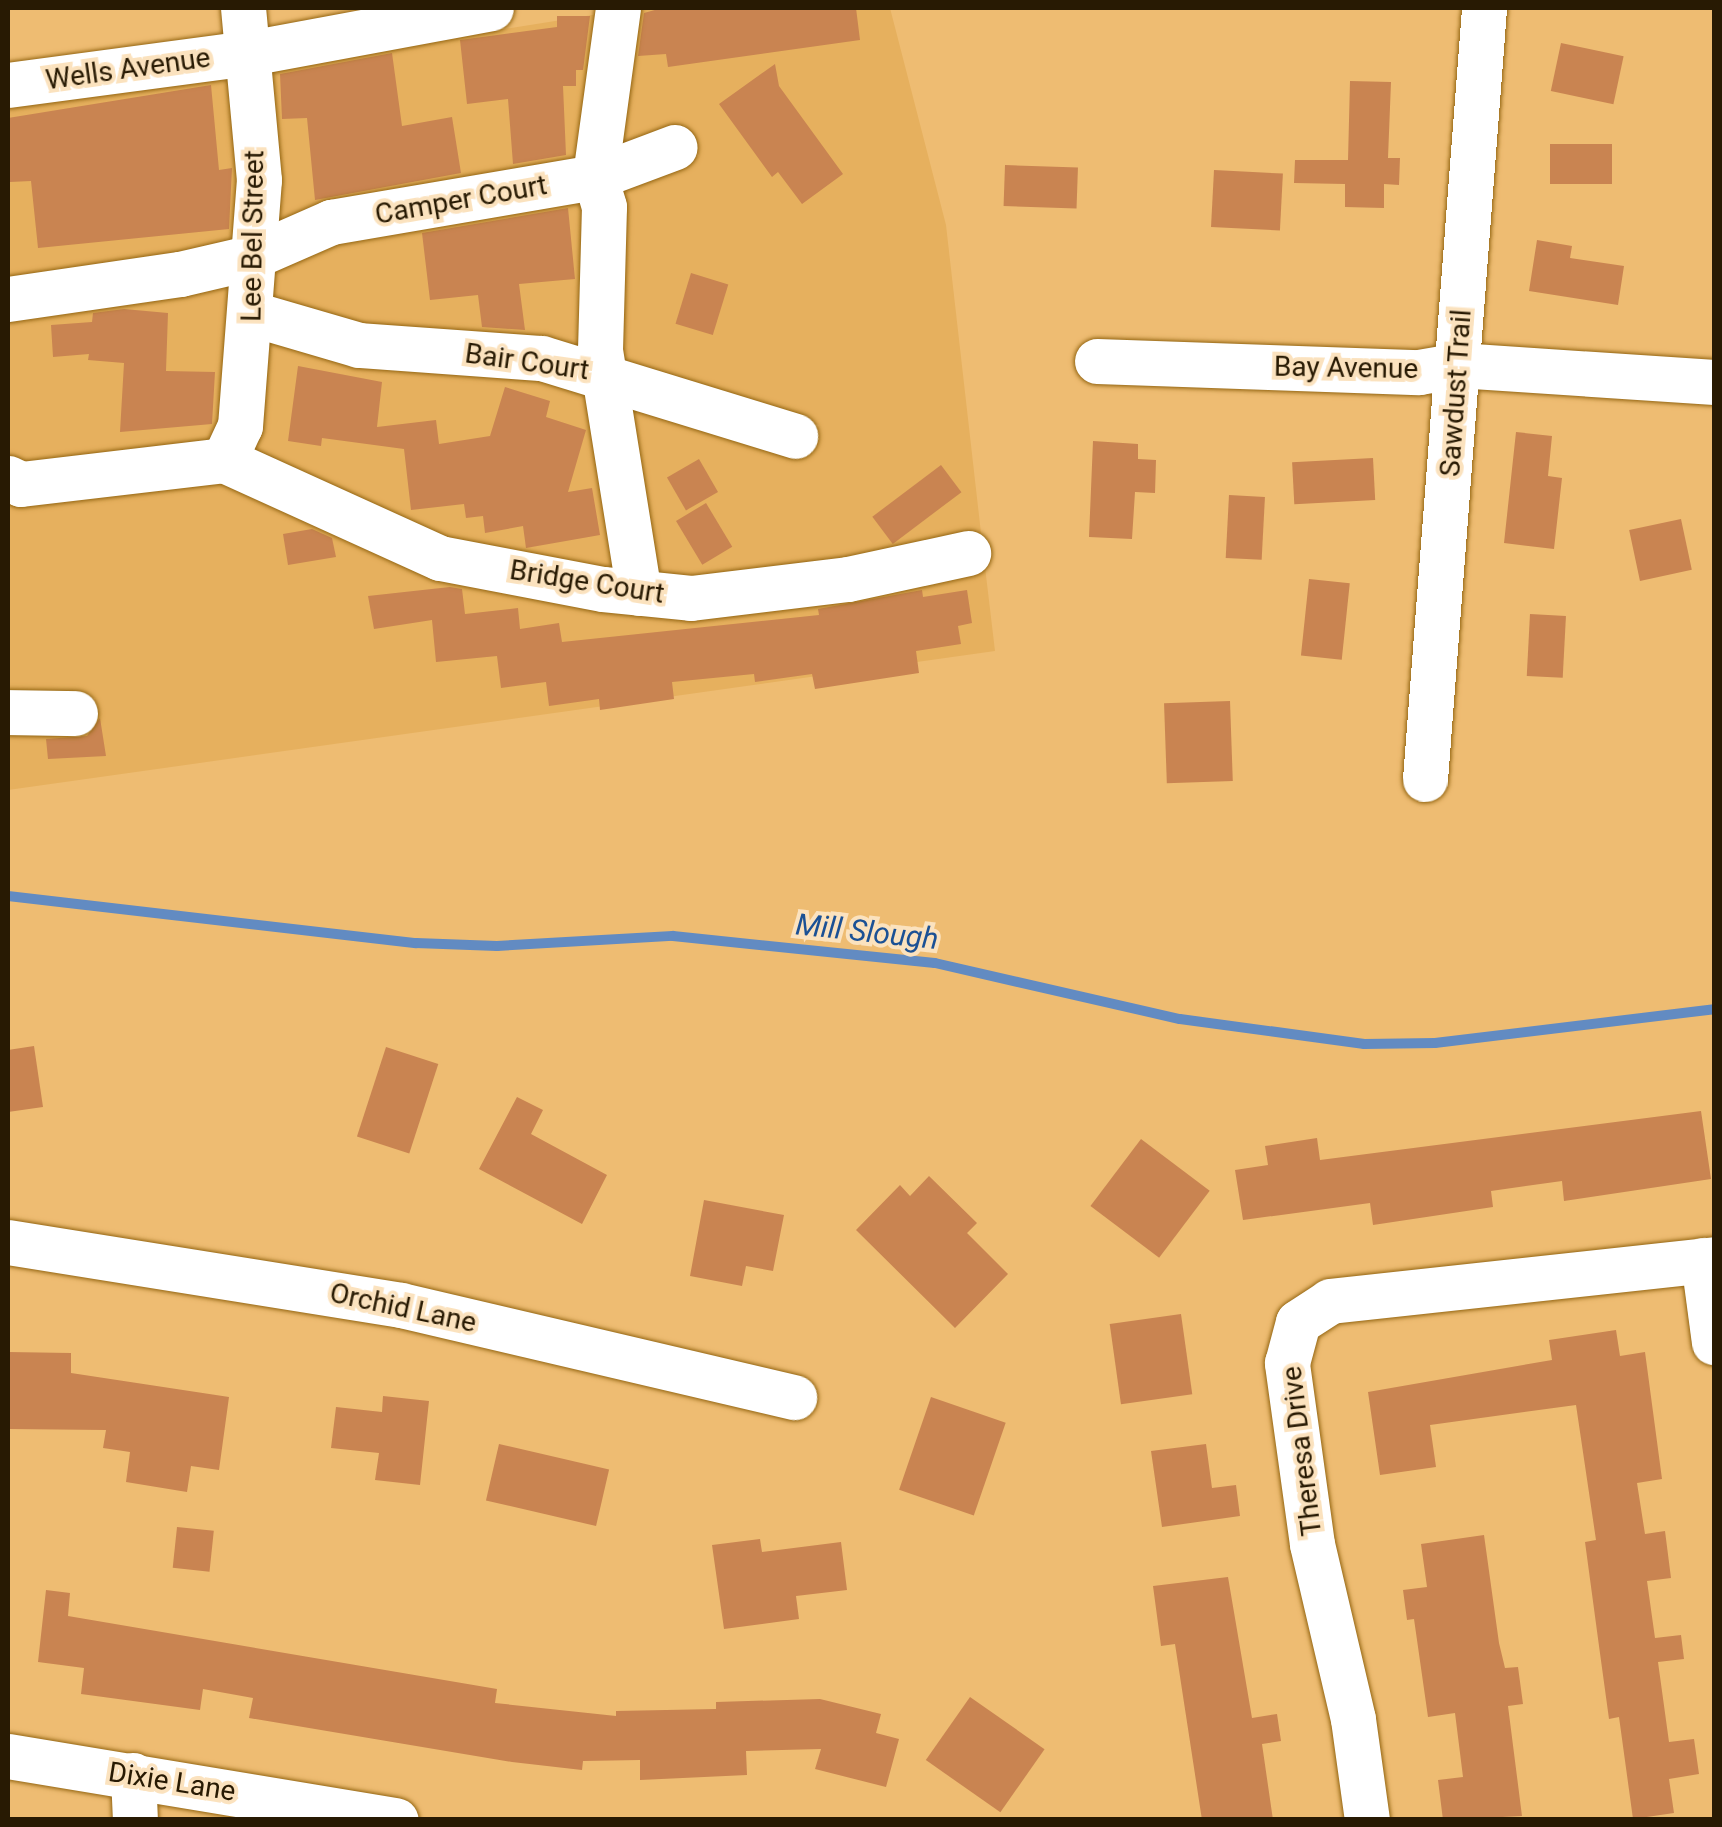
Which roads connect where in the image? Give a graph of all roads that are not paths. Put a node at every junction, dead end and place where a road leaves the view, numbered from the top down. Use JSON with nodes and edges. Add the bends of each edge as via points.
{"nodes":[{"id":1,"x":243,"y":8,"type":"edge"},
{"id":2,"x":491,"y":8,"type":"edge"},
{"id":3,"x":618,"y":8,"type":"edge"},
{"id":4,"x":1484,"y":8,"type":"edge"},
{"id":5,"x":249,"y":53,"type":"junction"},
{"id":6,"x":8,"y":85,"type":"edge"},
{"id":7,"x":674,"y":147,"type":"dead end"},
{"id":8,"x":595,"y":177,"type":"junction"},
{"id":9,"x":249,"y":258,"type":"junction"},
{"id":10,"x":8,"y":299,"type":"edge"},
{"id":11,"x":253,"y":314,"type":"junction"},
{"id":12,"x":1097,"y":361,"type":"dead end"},
{"id":13,"x":1458,"y":366,"type":"junction"},
{"id":14,"x":606,"y":373,"type":"junction"},
{"id":15,"x":1714,"y":382,"type":"edge"},
{"id":16,"x":795,"y":436,"type":"dead end"},
{"id":17,"x":224,"y":460,"type":"junction"},
{"id":18,"x":8,"y":478,"type":"edge"},
{"id":19,"x":968,"y":553,"type":"dead end"},
{"id":20,"x":639,"y":592,"type":"junction"},
{"id":21,"x":8,"y":712,"type":"edge"},
{"id":22,"x":76,"y":713,"type":"dead end"},
{"id":23,"x":1424,"y":779,"type":"dead end"},
{"id":24,"x":8,"y":1242,"type":"edge"},
{"id":25,"x":1709,"y":1260,"type":"edge"},
{"id":26,"x":1714,"y":1342,"type":"edge"},
{"id":27,"x":794,"y":1397,"type":"dead end"},
{"id":28,"x":8,"y":1756,"type":"edge"},
{"id":29,"x":133,"y":1775,"type":"junction"},
{"id":30,"x":135,"y":1820,"type":"edge"},
{"id":31,"x":396,"y":1820,"type":"edge"},
{"id":32,"x":1367,"y":1820,"type":"edge"}],
"edges":[{"from":1,"to":5,"type":"street","name":"Lee Bel Street"},
{"from":2,"to":5,"type":"street","name":"Wells Avenue"},
{"from":3,"to":8,"type":"street"},
{"from":4,"to":13,"type":"street","name":"Sawdust Trail"},
{"from":5,"to":6,"type":"street","name":"Wells Avenue"},
{"from":5,"to":9,"type":"street","name":"Lee Bel Street","via":[[259,180]]},
{"from":7,"to":8,"type":"street","name":"Camper Court"},
{"from":8,"to":9,"type":"street","name":"Camper Court","via":[[332,222]]},
{"from":8,"to":14,"type":"street","via":[[604,207],[600,350]]},
{"from":9,"to":10,"type":"street","name":"Camper Court"},
{"from":9,"to":11,"type":"street","name":"Lee Bel Street"},
{"from":11,"to":14,"type":"street","name":"Bair Court","via":[[358,345],[542,358]]},
{"from":11,"to":17,"type":"street","name":"Lee Bel Street","via":[[240,426]]},
{"from":12,"to":13,"type":"street","name":"Bay Avenue","via":[[1418,372]]},
{"from":13,"to":15,"type":"street","name":"Bay Avenue"},
{"from":13,"to":23,"type":"street","name":"Sawdust Trail"},
{"from":14,"to":16,"type":"street","name":"Bair Court","via":[[636,389]]},
{"from":14,"to":20,"type":"street"},
{"from":17,"to":18,"type":"street","via":[[21,484]]},
{"from":17,"to":20,"type":"street","name":"Bridge Court","via":[[440,558]]},
{"from":19,"to":20,"type":"street","name":"Bridge Court","via":[[802,585],[692,598]]},
{"from":21,"to":22,"type":"street"},
{"from":24,"to":27,"type":"street","name":"Orchid Lane","via":[[402,1305]]},
{"from":25,"to":26,"type":"street"},
{"from":25,"to":32,"type":"street","name":"Theresa Drive","via":[[1330,1301],[1298,1322],[1287,1363],[1310,1526],[1353,1719]]},
{"from":28,"to":29,"type":"street","name":"Dixie Lane"},
{"from":29,"to":30,"type":"street"},
{"from":29,"to":31,"type":"street","name":"Dixie Lane"}]}
